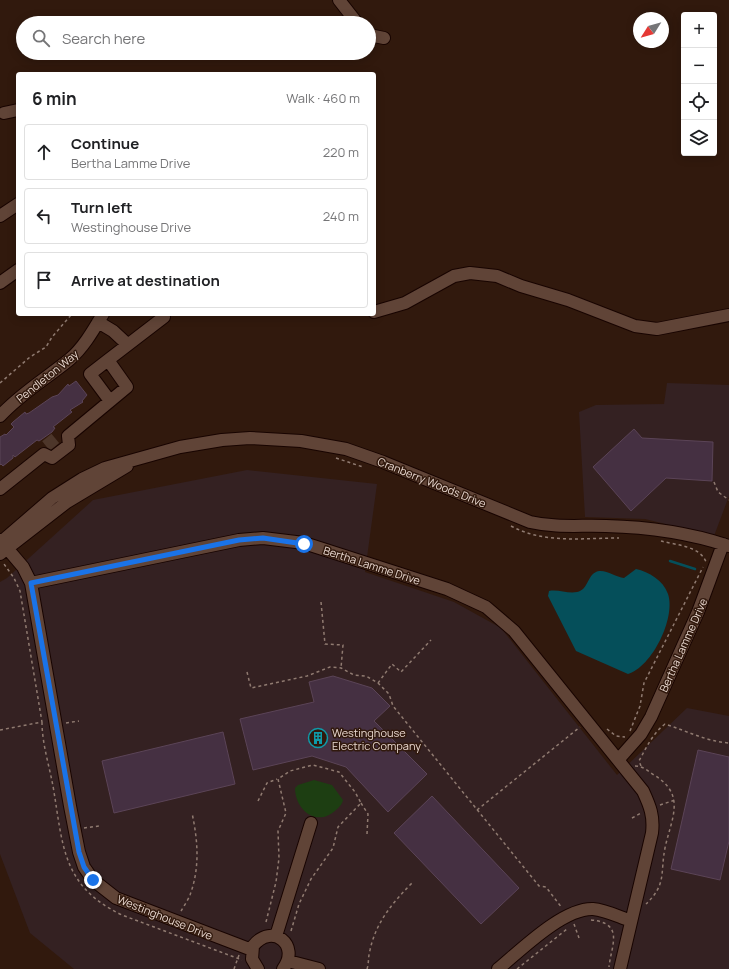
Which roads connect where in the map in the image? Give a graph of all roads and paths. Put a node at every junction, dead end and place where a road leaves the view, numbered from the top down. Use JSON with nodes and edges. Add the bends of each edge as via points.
{"nodes":[{"id":1,"x":339,"y":0,"type":"edge"},
{"id":2,"x":352,"y":16,"type":"edge"},
{"id":3,"x":376,"y":36,"type":"edge"},
{"id":4,"x":384,"y":38,"type":"dead end"},
{"id":5,"x":16,"y":110,"type":"edge"},
{"id":6,"x":4,"y":113,"type":"dead end"},
{"id":7,"x":16,"y":205,"type":"edge"},
{"id":8,"x":0,"y":216,"type":"edge"},
{"id":9,"x":16,"y":271,"type":"edge"},
{"id":10,"x":0,"y":283,"type":"edge"},
{"id":11,"x":376,"y":311,"type":"edge"},
{"id":12,"x":729,"y":315,"type":"edge"},
{"id":13,"x":70,"y":316,"type":"edge"},
{"id":14,"x":164,"y":317,"type":"dead end"},
{"id":15,"x":101,"y":318,"type":"edge"},
{"id":16,"x":127,"y":344,"type":"junction"},
{"id":17,"x":108,"y":360,"type":"junction"},
{"id":18,"x":0,"y":383,"type":"edge"},
{"id":19,"x":110,"y":401,"type":"junction"},
{"id":20,"x":0,"y":416,"type":"edge"},
{"id":21,"x":714,"y":482,"type":"dead end"},
{"id":22,"x":0,"y":489,"type":"edge"},
{"id":23,"x":729,"y":500,"type":"edge"},
{"id":24,"x":726,"y":545,"type":"edge"},
{"id":25,"x":2,"y":548,"type":"edge"},
{"id":26,"x":706,"y":561,"type":"dead end"},
{"id":27,"x":31,"y":583,"type":"junction"},
{"id":28,"x":321,"y":602,"type":"dead end"},
{"id":29,"x":431,"y":640,"type":"dead end"},
{"id":30,"x":341,"y":668,"type":"junction"},
{"id":31,"x":247,"y":672,"type":"dead end"},
{"id":32,"x":378,"y":683,"type":"junction"},
{"id":33,"x":42,"y":722,"type":"junction"},
{"id":34,"x":588,"y":722,"type":"junction"},
{"id":35,"x":606,"y":728,"type":"dead end"},
{"id":36,"x":0,"y":730,"type":"edge"},
{"id":37,"x":729,"y":743,"type":"edge"},
{"id":38,"x":618,"y":760,"type":"junction"},
{"id":39,"x":640,"y":766,"type":"dead end"},
{"id":40,"x":278,"y":779,"type":"dead end"},
{"id":41,"x":258,"y":800,"type":"dead end"},
{"id":42,"x":361,"y":803,"type":"dead end"},
{"id":43,"x":477,"y":810,"type":"junction"},
{"id":44,"x":192,"y":814,"type":"dead end"},
{"id":45,"x":311,"y":823,"type":"dead end"},
{"id":46,"x":367,"y":834,"type":"dead end"},
{"id":47,"x":413,"y":882,"type":"dead end"},
{"id":48,"x":568,"y":915,"type":"junction"},
{"id":49,"x":589,"y":920,"type":"dead end"},
{"id":50,"x":631,"y":921,"type":"junction"},
{"id":51,"x":177,"y":922,"type":"junction"},
{"id":52,"x":579,"y":922,"type":"dead end"},
{"id":53,"x":568,"y":928,"type":"dead end"},
{"id":54,"x":173,"y":934,"type":"junction"},
{"id":55,"x":276,"y":936,"type":"junction"},
{"id":56,"x":579,"y":938,"type":"dead end"},
{"id":57,"x":252,"y":950,"type":"junction"},
{"id":58,"x":246,"y":962,"type":"dead end"},
{"id":59,"x":286,"y":965,"type":"edge"},
{"id":60,"x":258,"y":969,"type":"edge"},
{"id":61,"x":320,"y":969,"type":"edge"},
{"id":62,"x":367,"y":969,"type":"edge"},
{"id":63,"x":498,"y":969,"type":"edge"},
{"id":64,"x":517,"y":969,"type":"edge"},
{"id":65,"x":609,"y":969,"type":"edge"},
{"id":66,"x":620,"y":969,"type":"edge"}],
"edges":[{"from":1,"to":2,"type":"street"},
{"from":3,"to":4,"type":"street"},
{"from":5,"to":6,"type":"street"},
{"from":7,"to":8,"type":"street"},
{"from":9,"to":10,"type":"street"},
{"from":11,"to":12,"type":"street","via":[[405,303],[454,276],[470,272],[497,276],[635,326],[657,329]]},
{"from":13,"to":18,"type":"path","via":[[46,346]]},
{"from":14,"to":16,"type":"street"},
{"from":15,"to":16,"type":"street"},
{"from":15,"to":20,"type":"street","name":"Pendleton Way","via":[[71,358],[28,390]]},
{"from":16,"to":17,"type":"street"},
{"from":17,"to":19,"type":"street","via":[[127,387]]},
{"from":17,"to":19,"type":"street","via":[[90,374]]},
{"from":19,"to":22,"type":"street","via":[[62,437],[68,445],[52,458],[45,450]]},
{"from":21,"to":23,"type":"path","via":[[718,492]]},
{"from":24,"to":25,"type":"street","name":"Cranberry Woods Drive","via":[[670,531],[530,522],[370,457],[301,441],[273,438],[222,440],[180,447],[105,468],[52,498]]},
{"from":24,"to":38,"type":"street","name":"Bertha Lamme Drive","via":[[651,717],[641,734]]},
{"from":25,"to":27,"type":"street","name":"Westinghouse Drive","via":[[23,568]]},
{"from":25,"to":33,"type":"path","via":[[20,591]]},
{"from":26,"to":35,"type":"path","via":[[644,683],[640,706],[630,730],[624,738],[616,736]]},
{"from":27,"to":34,"type":"street","name":"Bertha Lamme Drive","via":[[239,540],[263,538],[304,544],[447,589],[486,607],[514,631]]},
{"from":27,"to":51,"type":"street","name":"Westinghouse Drive","via":[[71,812],[84,867],[93,880],[116,898]]},
{"from":28,"to":30,"type":"path","via":[[325,644],[343,645]]},
{"from":29,"to":32,"type":"path","via":[[400,672],[392,664]]},
{"from":30,"to":31,"type":"path","via":[[330,667],[307,676],[251,688]]},
{"from":30,"to":32,"type":"path"},
{"from":32,"to":43,"type":"path","via":[[389,694],[393,706]]},
{"from":33,"to":36,"type":"path"},
{"from":33,"to":54,"type":"path","via":[[62,843],[76,878],[87,893],[104,906]]},
{"from":34,"to":38,"type":"street","name":"Bertha Lamme Drive"},
{"from":34,"to":43,"type":"path"},
{"from":37,"to":39,"type":"path","via":[[713,742],[665,724],[643,752],[639,761]]},
{"from":38,"to":50,"type":"street","name":"Bertha Lamme Drive","via":[[643,791],[654,818]]},
{"from":40,"to":41,"type":"path","via":[[267,784]]},
{"from":42,"to":46,"type":"path","via":[[368,814]]},
{"from":43,"to":48,"type":"path","via":[[539,886],[546,887]]},
{"from":44,"to":51,"type":"path","via":[[197,864],[189,896]]},
{"from":45,"to":55,"type":"street"},
{"from":47,"to":62,"type":"path","via":[[388,908],[380,922],[369,951]]},
{"from":48,"to":50,"type":"street","via":[[576,911],[594,909]]},
{"from":48,"to":63,"type":"street"},
{"from":49,"to":65,"type":"path","via":[[605,924],[614,935]]},
{"from":50,"to":66,"type":"street","name":"Bertha Lamme Drive"},
{"from":51,"to":54,"type":"path"},
{"from":51,"to":57,"type":"street","name":"Westinghouse Drive"},
{"from":52,"to":56,"type":"path","via":[[574,924]]},
{"from":53,"to":64,"type":"path"},
{"from":54,"to":58,"type":"path"},
{"from":55,"to":57,"type":"street","via":[[263,937]]},
{"from":55,"to":59,"type":"street","via":[[289,950]]},
{"from":57,"to":60,"type":"street","via":[[252,959]]},
{"from":59,"to":61,"type":"street"}]}
